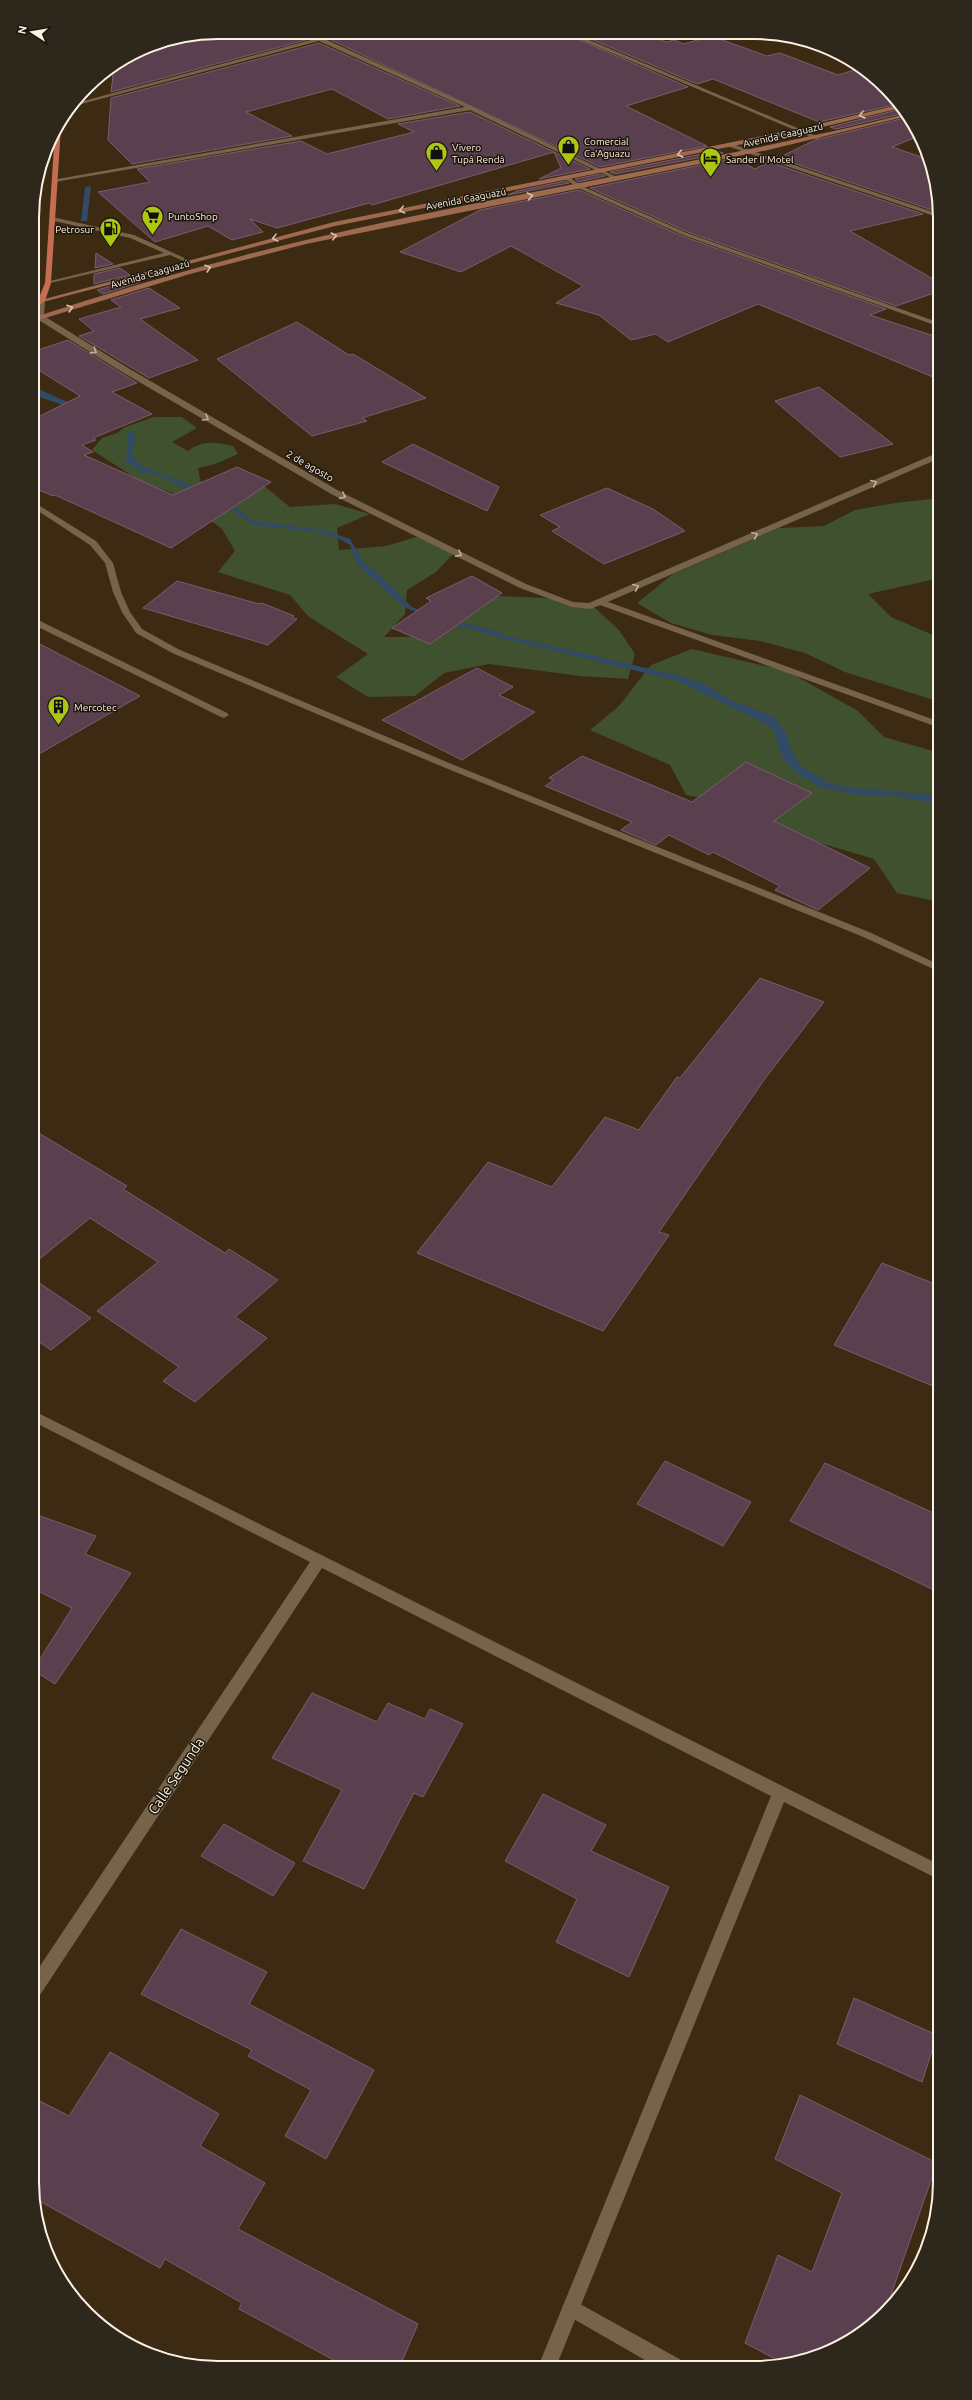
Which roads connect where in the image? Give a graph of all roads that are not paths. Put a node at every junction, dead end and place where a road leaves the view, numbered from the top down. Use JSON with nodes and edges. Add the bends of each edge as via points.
{"nodes":[{"id":1,"x":319,"y":39,"type":"joint"},
{"id":2,"x":582,"y":39,"type":"edge"},
{"id":3,"x":80,"y":104,"type":"edge"},
{"id":4,"x":895,"y":107,"type":"edge"},
{"id":5,"x":471,"y":108,"type":"junction"},
{"id":6,"x":902,"y":117,"type":"edge"},
{"id":7,"x":802,"y":130,"type":"junction"},
{"id":8,"x":57,"y":138,"type":"edge"},
{"id":9,"x":818,"y":138,"type":"junction"},
{"id":10,"x":729,"y":145,"type":"junction"},
{"id":11,"x":748,"y":153,"type":"junction"},
{"id":12,"x":603,"y":172,"type":"junction"},
{"id":13,"x":567,"y":178,"type":"junction"},
{"id":14,"x":618,"y":179,"type":"junction"},
{"id":15,"x":55,"y":180,"type":"junction"},
{"id":16,"x":580,"y":187,"type":"junction"},
{"id":17,"x":933,"y":214,"type":"edge"},
{"id":18,"x":52,"y":219,"type":"junction"},
{"id":19,"x":171,"y":253,"type":"junction"},
{"id":20,"x":188,"y":261,"type":"junction"},
{"id":21,"x":48,"y":283,"type":"junction"},
{"id":22,"x":41,"y":301,"type":"junction"},
{"id":23,"x":39,"y":308,"type":"edge"},
{"id":24,"x":39,"y":318,"type":"edge"},
{"id":25,"x":39,"y":321,"type":"edge"},
{"id":26,"x":933,"y":323,"type":"edge"},
{"id":27,"x":933,"y":458,"type":"edge"},
{"id":28,"x":39,"y":508,"type":"edge"},
{"id":29,"x":600,"y":602,"type":"junction"},
{"id":30,"x":39,"y":623,"type":"edge"},
{"id":31,"x":224,"y":715,"type":"dead end"},
{"id":32,"x":933,"y":722,"type":"edge"},
{"id":33,"x":933,"y":966,"type":"edge"},
{"id":34,"x":39,"y":1419,"type":"edge"},
{"id":35,"x":319,"y":1560,"type":"junction"},
{"id":36,"x":780,"y":1793,"type":"junction"},
{"id":37,"x":933,"y":1870,"type":"edge"},
{"id":38,"x":39,"y":1981,"type":"edge"},
{"id":39,"x":571,"y":2308,"type":"junction"},
{"id":40,"x":549,"y":2361,"type":"edge"},
{"id":41,"x":664,"y":2361,"type":"edge"}],
"edges":[{"from":1,"to":3,"type":"street"},
{"from":1,"to":5,"type":"street"},
{"from":2,"to":7,"type":"street"},
{"from":4,"to":7,"type":"street","name":"Avenida Caaguazú","one_way":true},
{"from":5,"to":12,"type":"street"},
{"from":5,"to":15,"type":"street"},
{"from":6,"to":9,"type":"street","name":"Avenida Caaguazú"},
{"from":7,"to":9,"type":"street"},
{"from":7,"to":10,"type":"street","name":"Avenida Caaguazú"},
{"from":8,"to":15,"type":"main road"},
{"from":9,"to":11,"type":"street","name":"Avenida Caaguazú"},
{"from":10,"to":11,"type":"street"},
{"from":10,"to":12,"type":"street","name":"Avenida Caaguazú","one_way":true},
{"from":11,"to":14,"type":"street","name":"Avenida Caaguazú"},
{"from":11,"to":17,"type":"street"},
{"from":12,"to":13,"type":"street","name":"Avenida Caaguazú"},
{"from":12,"to":14,"type":"street"},
{"from":13,"to":16,"type":"street"},
{"from":13,"to":20,"type":"street","name":"Avenida Caaguazú","one_way":true,"via":[[334,224]]},
{"from":14,"to":16,"type":"street","name":"Avenida Caaguazú"},
{"from":15,"to":18,"type":"main road"},
{"from":24,"to":16,"type":"street","name":"Avenida Caaguazú","one_way":true,"via":[[236,260],[344,233]]},
{"from":16,"to":26,"type":"street","via":[[685,234]]},
{"from":18,"to":19,"type":"street","via":[[132,236]]},
{"from":18,"to":21,"type":"main road"},
{"from":19,"to":20,"type":"street"},
{"from":19,"to":21,"type":"street"},
{"from":20,"to":22,"type":"street","name":"Avenida Caaguazú"},
{"from":21,"to":22,"type":"main road"},
{"from":22,"to":23,"type":"street"},
{"from":25,"to":29,"type":"street","name":"2 de agosto","one_way":true,"via":[[336,493],[523,586],[572,604],[590,606]]},
{"from":29,"to":27,"type":"street","one_way":true},
{"from":28,"to":33,"type":"street","via":[[93,543],[109,563],[117,592],[139,631],[175,651],[451,767],[865,934]]},
{"from":29,"to":32,"type":"street"},
{"from":30,"to":31,"type":"street"},
{"from":34,"to":35,"type":"street"},
{"from":35,"to":36,"type":"street"},
{"from":35,"to":38,"type":"street","name":"Calle Segunda"},
{"from":36,"to":37,"type":"street"},
{"from":36,"to":39,"type":"street"},
{"from":39,"to":40,"type":"street"},
{"from":39,"to":41,"type":"street"}]}
